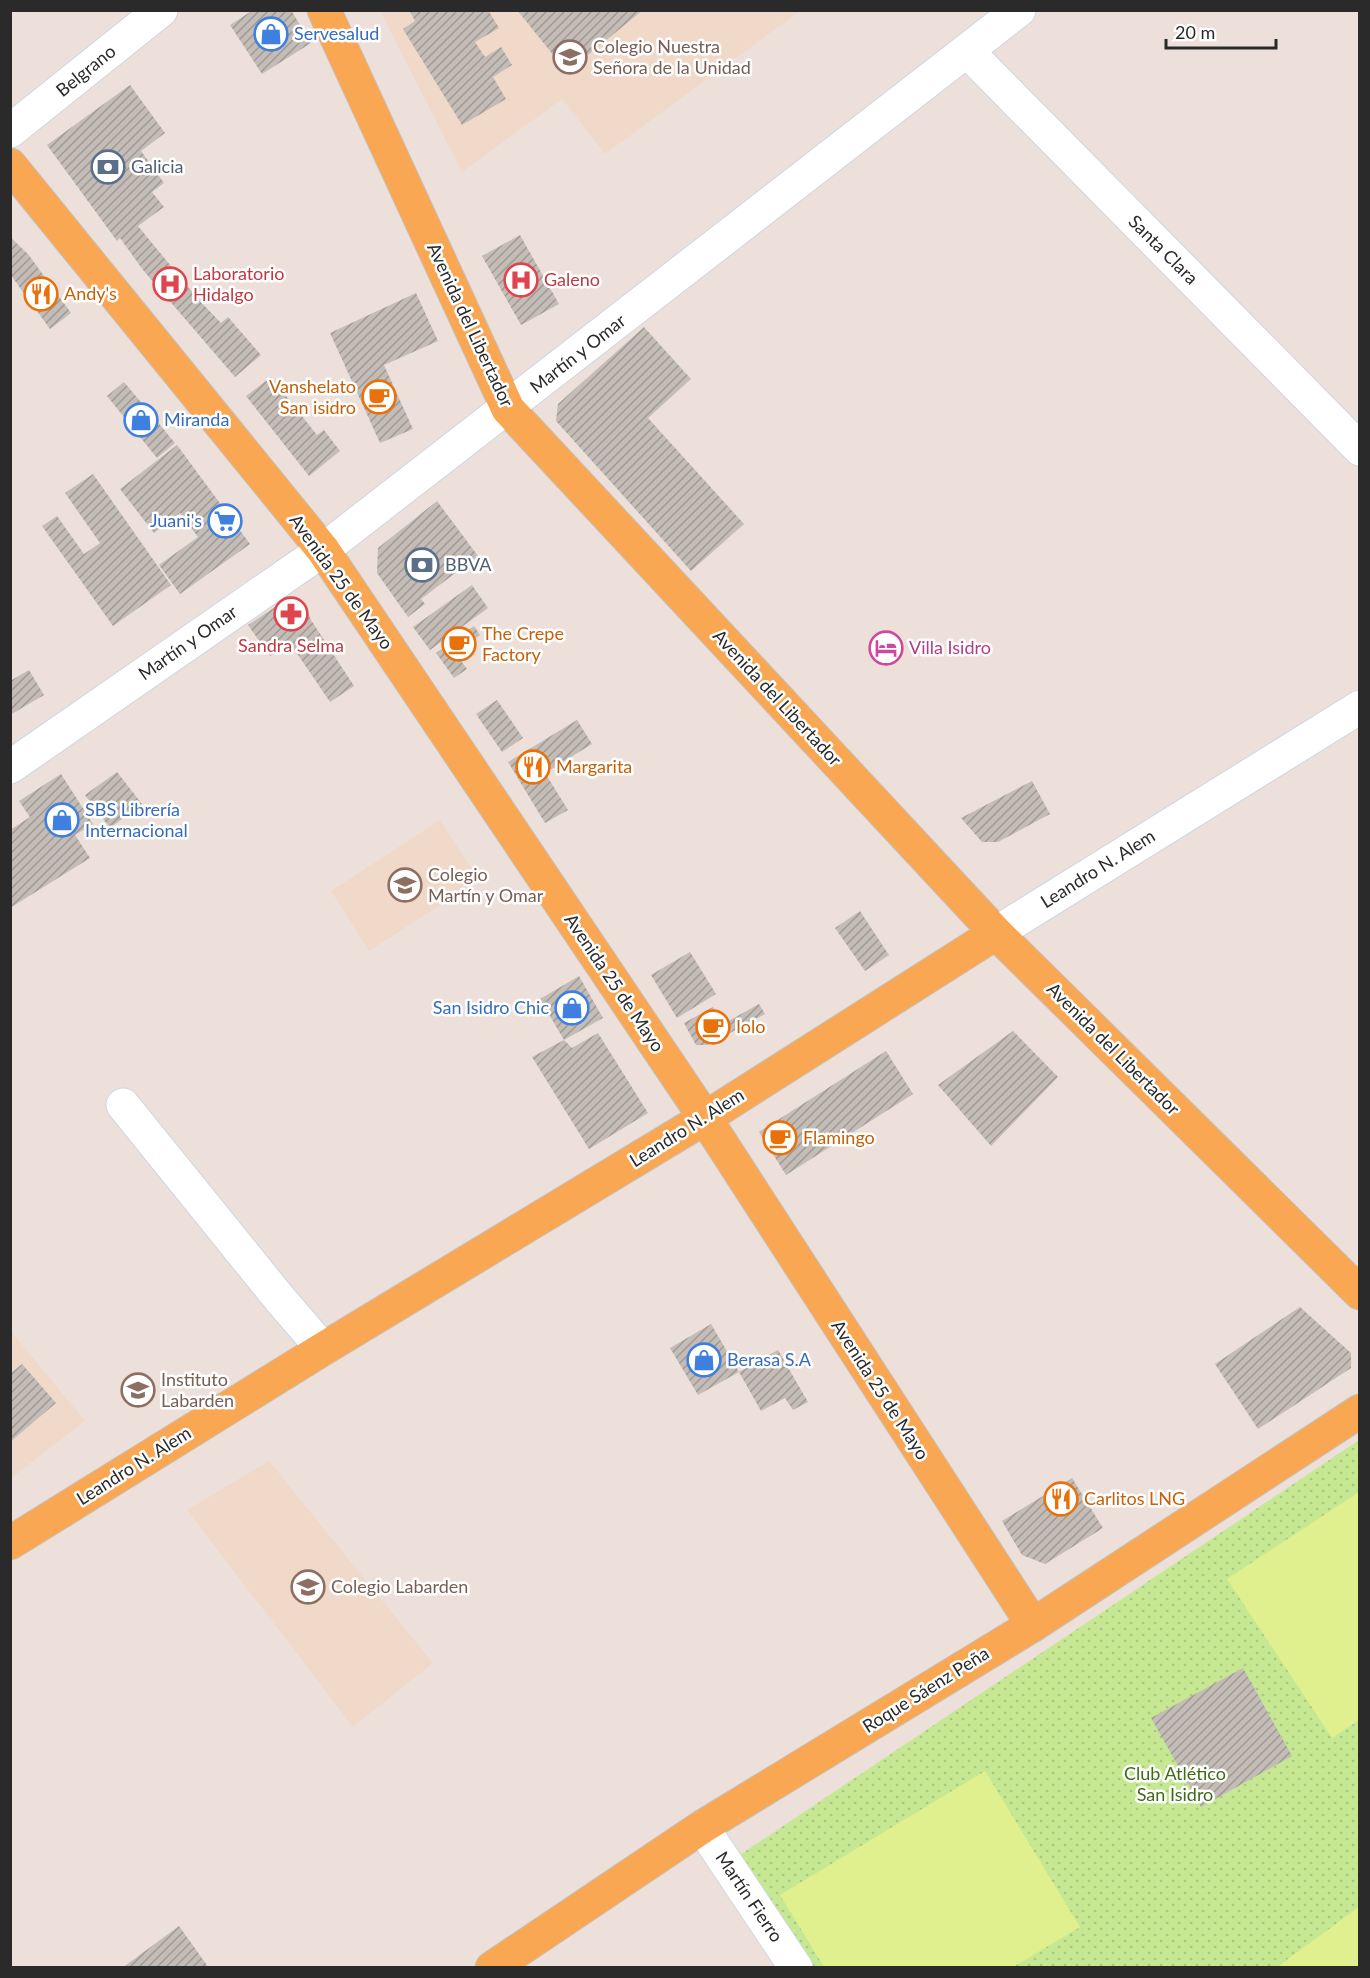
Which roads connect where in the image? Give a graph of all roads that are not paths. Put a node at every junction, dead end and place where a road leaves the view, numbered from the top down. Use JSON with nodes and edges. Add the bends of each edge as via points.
{"nodes":[{"id":1,"x":161,"y":10,"type":"edge"},
{"id":2,"x":324,"y":10,"type":"edge"},
{"id":3,"x":1019,"y":10,"type":"edge"},
{"id":4,"x":967,"y":51,"type":"junction"},
{"id":5,"x":10,"y":131,"type":"edge"},
{"id":6,"x":10,"y":165,"type":"edge"},
{"id":7,"x":508,"y":409,"type":"junction"},
{"id":8,"x":1359,"y":449,"type":"edge"},
{"id":9,"x":323,"y":550,"type":"junction"},
{"id":10,"x":1359,"y":707,"type":"edge"},
{"id":11,"x":10,"y":767,"type":"edge"},
{"id":12,"x":996,"y":933,"type":"junction"},
{"id":13,"x":123,"y":1105,"type":"dead end"},
{"id":14,"x":705,"y":1118,"type":"junction"},
{"id":15,"x":1359,"y":1293,"type":"edge"},
{"id":16,"x":323,"y":1349,"type":"junction"},
{"id":17,"x":1359,"y":1411,"type":"edge"},
{"id":18,"x":10,"y":1543,"type":"edge"},
{"id":19,"x":1033,"y":1625,"type":"junction"},
{"id":20,"x":702,"y":1827,"type":"junction"},
{"id":21,"x":492,"y":1968,"type":"edge"},
{"id":22,"x":796,"y":1968,"type":"edge"}],
"edges":[{"from":1,"to":5,"type":"street","name":"Belgrano"},
{"from":2,"to":7,"type":"main road","name":"Avenida del Libertador"},
{"from":3,"to":4,"type":"street","name":"Martín y Omar"},
{"from":4,"to":7,"type":"street","name":"Martín y Omar"},
{"from":4,"to":8,"type":"street","name":"Santa Clara"},
{"from":6,"to":9,"type":"main road","name":"Avenida 25 de Mayo"},
{"from":7,"to":9,"type":"street","name":"Martín y Omar"},
{"from":7,"to":12,"type":"main road","name":"Avenida del Libertador"},
{"from":9,"to":11,"type":"street","name":"Martín y Omar"},
{"from":9,"to":14,"type":"main road","name":"Avenida 25 de Mayo"},
{"from":10,"to":12,"type":"street","name":"Leandro N. Alem"},
{"from":12,"to":14,"type":"main road","name":"Leandro N. Alem"},
{"from":12,"to":15,"type":"main road","name":"Avenida del Libertador"},
{"from":13,"to":16,"type":"street"},
{"from":14,"to":16,"type":"main road","name":"Leandro N. Alem"},
{"from":14,"to":19,"type":"main road","name":"Avenida 25 de Mayo"},
{"from":16,"to":18,"type":"main road","name":"Leandro N. Alem"},
{"from":17,"to":19,"type":"main road","name":"Roque Sáenz Peña"},
{"from":19,"to":20,"type":"main road","name":"Roque Sáenz Peña"},
{"from":20,"to":21,"type":"main road","name":"Roque Sáenz Peña"},
{"from":20,"to":22,"type":"street","name":"Martín Fierro"}]}
